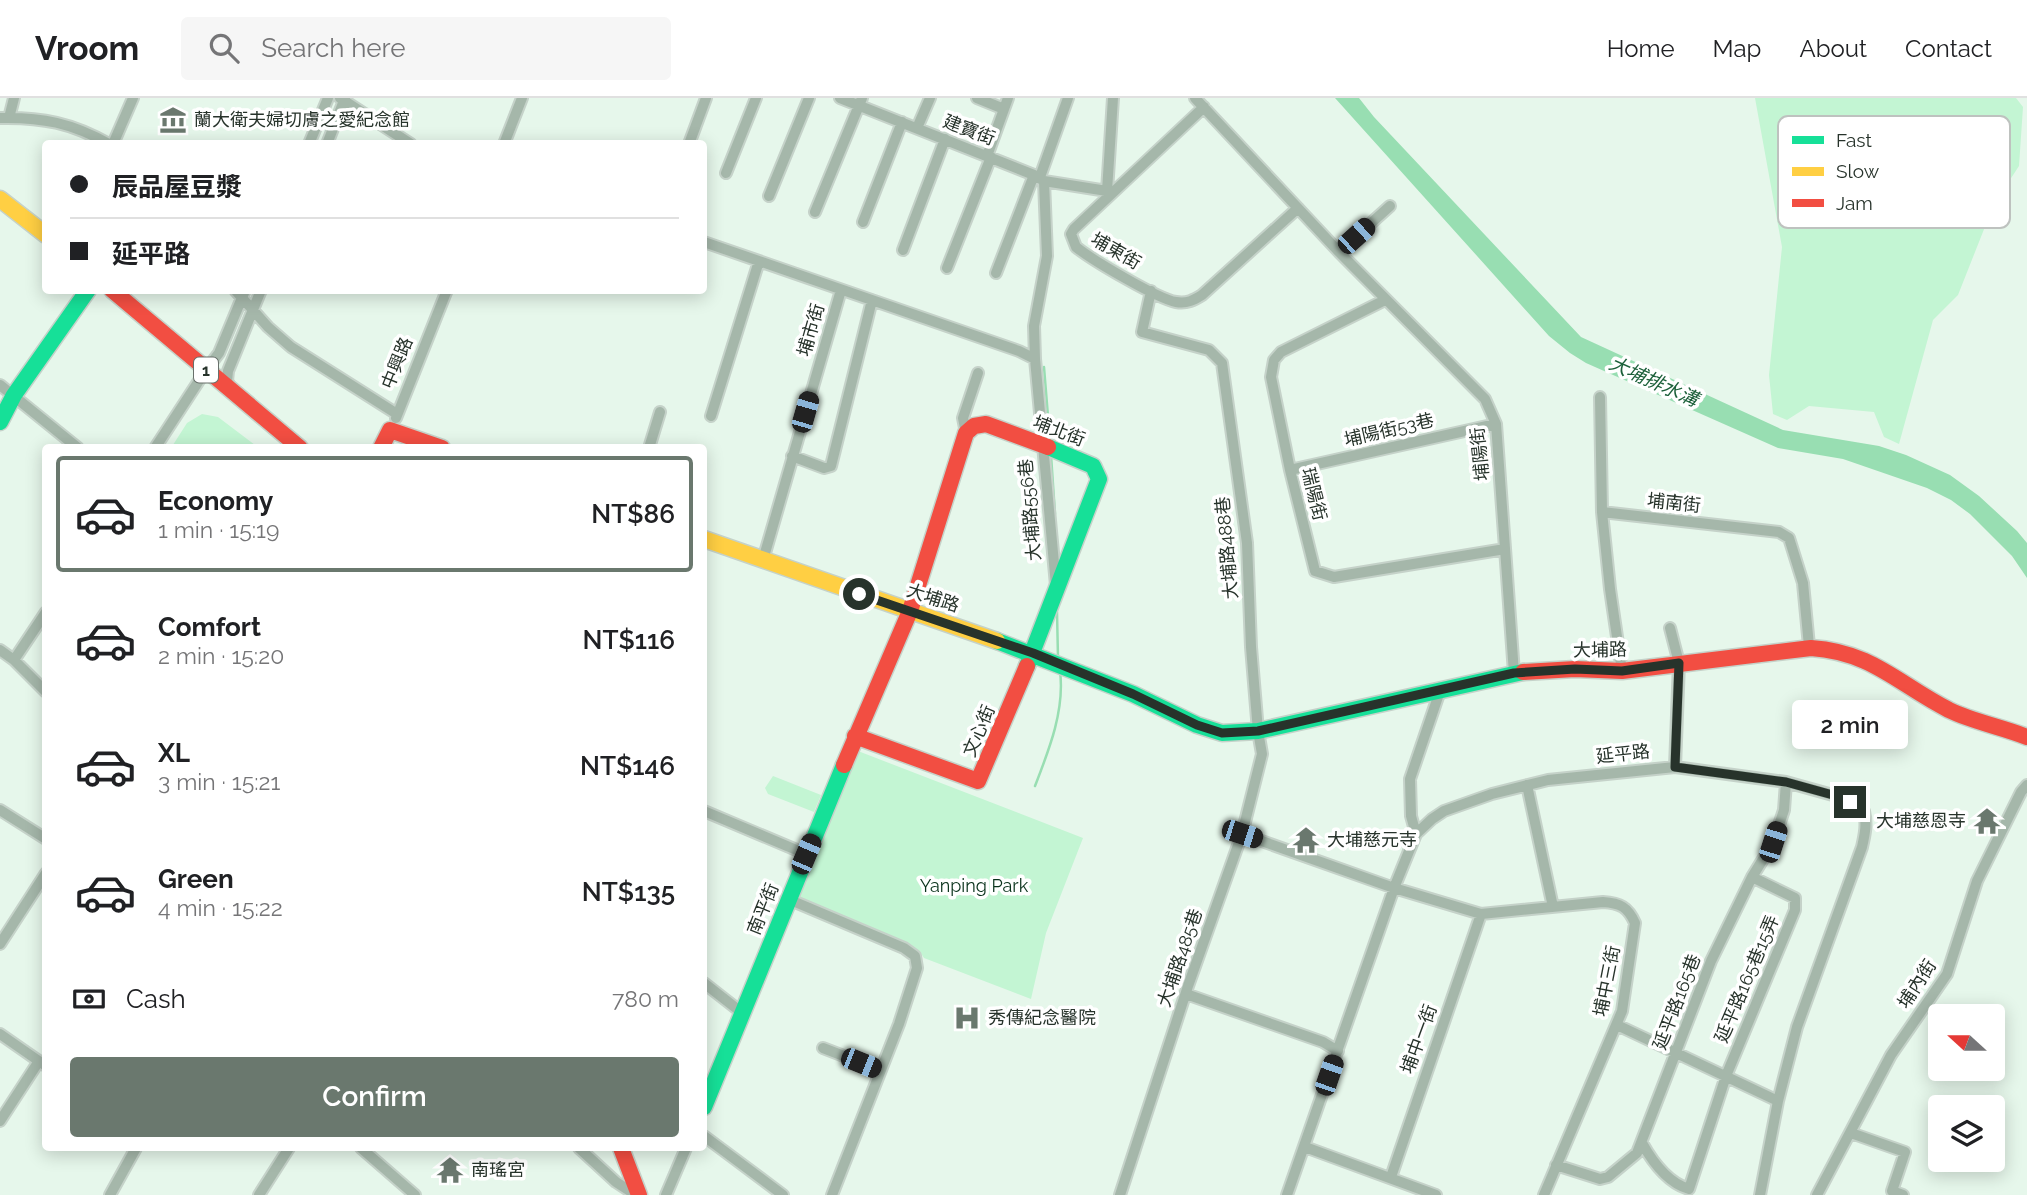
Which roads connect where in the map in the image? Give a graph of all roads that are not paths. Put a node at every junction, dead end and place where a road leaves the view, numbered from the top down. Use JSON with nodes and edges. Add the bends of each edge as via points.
{"nodes":[{"id":1,"x":14,"y":98,"type":"edge"},
{"id":2,"x":133,"y":98,"type":"edge"},
{"id":3,"x":328,"y":98,"type":"edge"},
{"id":4,"x":522,"y":98,"type":"edge"},
{"id":5,"x":706,"y":98,"type":"edge"},
{"id":6,"x":756,"y":98,"type":"edge"},
{"id":7,"x":808,"y":98,"type":"edge"},
{"id":8,"x":840,"y":98,"type":"edge"},
{"id":9,"x":930,"y":98,"type":"edge"},
{"id":10,"x":977,"y":98,"type":"edge"},
{"id":11,"x":1068,"y":98,"type":"edge"},
{"id":12,"x":1113,"y":98,"type":"edge"},
{"id":13,"x":1195,"y":98,"type":"edge"},
{"id":14,"x":343,"y":99,"type":"edge"},
{"id":15,"x":860,"y":102,"type":"edge"},
{"id":16,"x":1006,"y":103,"type":"edge"},
{"id":17,"x":1204,"y":107,"type":"junction"},
{"id":18,"x":5,"y":118,"type":"edge"},
{"id":19,"x":902,"y":122,"type":"junction"},
{"id":20,"x":916,"y":128,"type":"junction"},
{"id":21,"x":394,"y":139,"type":"edge"},
{"id":22,"x":945,"y":139,"type":"junction"},
{"id":23,"x":103,"y":140,"type":"edge"},
{"id":24,"x":113,"y":140,"type":"edge"},
{"id":25,"x":311,"y":140,"type":"edge"},
{"id":26,"x":328,"y":140,"type":"edge"},
{"id":27,"x":506,"y":140,"type":"edge"},
{"id":28,"x":690,"y":140,"type":"edge"},
{"id":29,"x":989,"y":157,"type":"junction"},
{"id":30,"x":726,"y":173,"type":"dead end"},
{"id":31,"x":1040,"y":178,"type":"junction"},
{"id":32,"x":769,"y":196,"type":"dead end"},
{"id":33,"x":0,"y":199,"type":"edge"},
{"id":34,"x":1390,"y":206,"type":"dead end"},
{"id":35,"x":1298,"y":208,"type":"junction"},
{"id":36,"x":815,"y":212,"type":"dead end"},
{"id":37,"x":863,"y":222,"type":"dead end"},
{"id":38,"x":42,"y":232,"type":"edge"},
{"id":39,"x":707,"y":243,"type":"edge"},
{"id":40,"x":903,"y":250,"type":"dead end"},
{"id":41,"x":1339,"y":252,"type":"junction"},
{"id":42,"x":759,"y":261,"type":"junction"},
{"id":43,"x":947,"y":268,"type":"dead end"},
{"id":44,"x":996,"y":273,"type":"dead end"},
{"id":45,"x":841,"y":290,"type":"junction"},
{"id":46,"x":1151,"y":291,"type":"junction"},
{"id":47,"x":85,"y":294,"type":"edge"},
{"id":48,"x":117,"y":294,"type":"edge"},
{"id":49,"x":241,"y":294,"type":"edge"},
{"id":50,"x":242,"y":294,"type":"edge"},
{"id":51,"x":259,"y":294,"type":"edge"},
{"id":52,"x":445,"y":294,"type":"edge"},
{"id":53,"x":872,"y":300,"type":"junction"},
{"id":54,"x":1385,"y":300,"type":"junction"},
{"id":55,"x":253,"y":310,"type":"junction"},
{"id":56,"x":1035,"y":359,"type":"junction"},
{"id":57,"x":205,"y":370,"type":"junction"},
{"id":58,"x":978,"y":373,"type":"dead end"},
{"id":59,"x":0,"y":385,"type":"edge"},
{"id":60,"x":232,"y":390,"type":"junction"},
{"id":61,"x":14,"y":395,"type":"junction"},
{"id":62,"x":1600,"y":397,"type":"dead end"},
{"id":63,"x":660,"y":412,"type":"dead end"},
{"id":64,"x":397,"y":414,"type":"junction"},
{"id":65,"x":711,"y":415,"type":"dead end"},
{"id":66,"x":0,"y":422,"type":"edge"},
{"id":67,"x":1496,"y":424,"type":"junction"},
{"id":68,"x":390,"y":430,"type":"junction"},
{"id":69,"x":966,"y":433,"type":"junction"},
{"id":70,"x":73,"y":444,"type":"edge"},
{"id":71,"x":158,"y":444,"type":"edge"},
{"id":72,"x":295,"y":444,"type":"edge"},
{"id":73,"x":384,"y":444,"type":"edge"},
{"id":74,"x":430,"y":444,"type":"edge"},
{"id":75,"x":650,"y":444,"type":"edge"},
{"id":76,"x":1044,"y":445,"type":"junction"},
{"id":77,"x":792,"y":456,"type":"junction"},
{"id":78,"x":1290,"y":470,"type":"junction"},
{"id":79,"x":1602,"y":512,"type":"junction"},
{"id":80,"x":707,"y":540,"type":"edge"},
{"id":81,"x":1505,"y":549,"type":"junction"},
{"id":82,"x":762,"y":560,"type":"junction"},
{"id":83,"x":1057,"y":592,"type":"junction"},
{"id":84,"x":910,"y":611,"type":"junction"},
{"id":85,"x":42,"y":618,"type":"edge"},
{"id":86,"x":1670,"y":628,"type":"dead end"},
{"id":87,"x":1809,"y":646,"type":"junction"},
{"id":88,"x":0,"y":650,"type":"edge"},
{"id":89,"x":1033,"y":653,"type":"junction"},
{"id":90,"x":14,"y":660,"type":"junction"},
{"id":91,"x":1679,"y":663,"type":"junction"},
{"id":92,"x":1622,"y":671,"type":"junction"},
{"id":93,"x":1514,"y":673,"type":"junction"},
{"id":94,"x":42,"y":688,"type":"edge"},
{"id":95,"x":1440,"y":691,"type":"junction"},
{"id":96,"x":1258,"y":731,"type":"junction"},
{"id":97,"x":855,"y":736,"type":"junction"},
{"id":98,"x":2027,"y":737,"type":"edge"},
{"id":99,"x":1675,"y":767,"type":"junction"},
{"id":100,"x":1786,"y":782,"type":"junction"},
{"id":101,"x":1527,"y":785,"type":"junction"},
{"id":102,"x":2027,"y":785,"type":"edge"},
{"id":103,"x":0,"y":810,"type":"edge"},
{"id":104,"x":707,"y":812,"type":"edge"},
{"id":105,"x":1242,"y":834,"type":"junction"},
{"id":106,"x":1416,"y":834,"type":"junction"},
{"id":107,"x":42,"y":836,"type":"edge"},
{"id":108,"x":806,"y":854,"type":"junction"},
{"id":109,"x":1752,"y":877,"type":"junction"},
{"id":110,"x":42,"y":879,"type":"edge"},
{"id":111,"x":1394,"y":888,"type":"junction"},
{"id":112,"x":788,"y":899,"type":"junction"},
{"id":113,"x":1553,"y":907,"type":"junction"},
{"id":114,"x":1481,"y":914,"type":"junction"},
{"id":115,"x":0,"y":944,"type":"edge"},
{"id":116,"x":707,"y":985,"type":"edge"},
{"id":117,"x":1186,"y":994,"type":"junction"},
{"id":118,"x":741,"y":1012,"type":"junction"},
{"id":119,"x":1617,"y":1026,"type":"junction"},
{"id":120,"x":0,"y":1034,"type":"edge"},
{"id":121,"x":823,"y":1048,"type":"dead end"},
{"id":122,"x":1338,"y":1051,"type":"junction"},
{"id":123,"x":1677,"y":1053,"type":"junction"},
{"id":124,"x":42,"y":1064,"type":"edge"},
{"id":125,"x":880,"y":1070,"type":"junction"},
{"id":126,"x":1726,"y":1076,"type":"junction"},
{"id":127,"x":707,"y":1099,"type":"edge"},
{"id":128,"x":1778,"y":1101,"type":"junction"},
{"id":129,"x":0,"y":1121,"type":"edge"},
{"id":130,"x":1851,"y":1133,"type":"junction"},
{"id":131,"x":707,"y":1138,"type":"edge"},
{"id":132,"x":1642,"y":1143,"type":"junction"},
{"id":133,"x":1305,"y":1147,"type":"junction"},
{"id":134,"x":134,"y":1151,"type":"edge"},
{"id":135,"x":287,"y":1151,"type":"edge"},
{"id":136,"x":364,"y":1151,"type":"edge"},
{"id":137,"x":582,"y":1151,"type":"edge"},
{"id":138,"x":622,"y":1151,"type":"edge"},
{"id":139,"x":685,"y":1151,"type":"edge"},
{"id":140,"x":1556,"y":1166,"type":"junction"},
{"id":141,"x":1391,"y":1177,"type":"junction"},
{"id":142,"x":110,"y":1195,"type":"edge"},
{"id":143,"x":259,"y":1195,"type":"edge"},
{"id":144,"x":415,"y":1195,"type":"edge"},
{"id":145,"x":638,"y":1195,"type":"edge"},
{"id":146,"x":666,"y":1195,"type":"edge"},
{"id":147,"x":783,"y":1195,"type":"edge"},
{"id":148,"x":832,"y":1195,"type":"edge"},
{"id":149,"x":1120,"y":1195,"type":"edge"},
{"id":150,"x":1287,"y":1195,"type":"edge"},
{"id":151,"x":1436,"y":1195,"type":"edge"},
{"id":152,"x":1544,"y":1195,"type":"edge"},
{"id":153,"x":1760,"y":1195,"type":"edge"},
{"id":154,"x":1817,"y":1195,"type":"edge"},
{"id":155,"x":1903,"y":1195,"type":"edge"}],
"edges":[{"from":1,"to":18,"type":"street"},
{"from":2,"to":24,"type":"street"},
{"from":3,"to":25,"type":"street"},
{"from":4,"to":27,"type":"street"},
{"from":5,"to":28,"type":"street"},
{"from":6,"to":30,"type":"street"},
{"from":7,"to":32,"type":"street"},
{"from":8,"to":15,"type":"street","name":"建寶街"},
{"from":9,"to":20,"type":"street"},
{"from":10,"to":16,"type":"street"},
{"from":11,"to":31,"type":"street"},
{"from":12,"to":31,"type":"street","name":"建寶街","via":[[1109,189]]},
{"from":13,"to":17,"type":"street","name":"埔陽街"},
{"from":14,"to":21,"type":"street"},
{"from":14,"to":26,"type":"street"},
{"from":15,"to":19,"type":"street","name":"建寶街"},
{"from":15,"to":36,"type":"street"},
{"from":16,"to":29,"type":"street"},
{"from":17,"to":35,"type":"street","name":"埔陽街"},
{"from":17,"to":46,"type":"street","name":"埔東街","via":[[1071,234],[1083,253]]},
{"from":18,"to":23,"type":"street","via":[[50,120]]},
{"from":19,"to":20,"type":"street","name":"建寶街"},
{"from":19,"to":37,"type":"street"},
{"from":20,"to":22,"type":"street","name":"建寶街"},
{"from":22,"to":29,"type":"street","name":"建寶街"},
{"from":22,"to":40,"type":"street"},
{"from":29,"to":31,"type":"street","name":"建寶街"},
{"from":29,"to":43,"type":"street"},
{"from":31,"to":44,"type":"street"},
{"from":31,"to":56,"type":"street","name":"大埔路556巷","via":[[1047,256],[1034,326]]},
{"from":33,"to":38,"type":"main road"},
{"from":34,"to":41,"type":"street"},
{"from":35,"to":41,"type":"street","name":"埔陽街"},
{"from":35,"to":46,"type":"street","name":"埔東街","via":[[1194,300],[1174,302]]},
{"from":39,"to":42,"type":"street","name":"埔市街"},
{"from":41,"to":54,"type":"street","name":"埔陽街"},
{"from":42,"to":45,"type":"street","name":"埔市街"},
{"from":42,"to":65,"type":"street"},
{"from":45,"to":53,"type":"street"},
{"from":45,"to":77,"type":"street","name":"埔市街"},
{"from":46,"to":96,"type":"street","name":"大埔路488巷","via":[[1142,332],[1209,350],[1223,363],[1247,543]]},
{"from":47,"to":61,"type":"main road"},
{"from":48,"to":57,"type":"main road","number":"1"},
{"from":49,"to":57,"type":"street","via":[[219,353]]},
{"from":50,"to":55,"type":"street"},
{"from":51,"to":55,"type":"street"},
{"from":52,"to":64,"type":"street","name":"中興路"},
{"from":53,"to":56,"type":"street"},
{"from":53,"to":77,"type":"street","via":[[831,467]]},
{"from":54,"to":67,"type":"street","name":"埔陽街","via":[[1485,399]]},
{"from":54,"to":78,"type":"street","name":"瑞陽街","via":[[1281,352],[1274,360],[1271,377]]},
{"from":55,"to":60,"type":"street","via":[[228,371]]},
{"from":55,"to":64,"type":"street","via":[[298,352]]},
{"from":56,"to":76,"type":"street","name":"大埔路556巷"},
{"from":57,"to":60,"type":"main road","number":"1"},
{"from":57,"to":71,"type":"street"},
{"from":58,"to":69,"type":"street","via":[[963,418]]},
{"from":59,"to":61,"type":"street"},
{"from":60,"to":72,"type":"main road","number":"1"},
{"from":61,"to":66,"type":"main road"},
{"from":61,"to":70,"type":"street"},
{"from":62,"to":79,"type":"street"},
{"from":63,"to":75,"type":"street"},
{"from":64,"to":68,"type":"street","name":"中興路"},
{"from":67,"to":78,"type":"street","name":"埔陽街53巷"},
{"from":67,"to":81,"type":"street","name":"埔陽街"},
{"from":68,"to":73,"type":"main road","name":"中興路"},
{"from":68,"to":74,"type":"main road"},
{"from":69,"to":76,"type":"main road","name":"埔北街","via":[[977,424],[986,425]]},
{"from":69,"to":84,"type":"main road"},
{"from":76,"to":83,"type":"street","name":"大埔路556巷"},
{"from":76,"to":83,"type":"main road","name":"埔北街","via":[[1093,466],[1099,479]]},
{"from":77,"to":82,"type":"street","name":"埔市街"},
{"from":78,"to":81,"type":"street","name":"瑞陽街","via":[[1315,570],[1325,575]]},
{"from":79,"to":87,"type":"street","name":"埔南街","via":[[1779,532],[1789,538],[1803,583]]},
{"from":79,"to":92,"type":"street"},
{"from":80,"to":82,"type":"main road","name":"大埔路"},
{"from":81,"to":93,"type":"street","name":"埔陽街"},
{"from":82,"to":84,"type":"main road","name":"大埔路"},
{"from":83,"to":89,"type":"main road","name":"大埔路556巷"},
{"from":84,"to":89,"type":"main road","name":"大埔路"},
{"from":84,"to":97,"type":"main road","name":"南平街"},
{"from":85,"to":90,"type":"street"},
{"from":86,"to":91,"type":"street"},
{"from":87,"to":91,"type":"main road","name":"大埔路"},
{"from":87,"to":98,"type":"main road","name":"大埔路","via":[[1851,653],[1963,717]]},
{"from":88,"to":90,"type":"street"},
{"from":89,"to":96,"type":"main road","name":"大埔路","via":[[1197,725],[1222,733]]},
{"from":89,"to":97,"type":"main road","name":"文心街","via":[[978,781]]},
{"from":90,"to":94,"type":"street"},
{"from":91,"to":92,"type":"main road","name":"大埔路"},
{"from":91,"to":99,"type":"street"},
{"from":92,"to":93,"type":"main road","name":"大埔路"},
{"from":93,"to":95,"type":"main road","name":"大埔路"},
{"from":95,"to":96,"type":"main road","name":"大埔路"},
{"from":95,"to":106,"type":"street","via":[[1410,779],[1410,816]]},
{"from":96,"to":105,"type":"street","name":"大埔路485巷","via":[[1262,754]]},
{"from":97,"to":108,"type":"main road","name":"南平街"},
{"from":99,"to":100,"type":"street","name":"延平路"},
{"from":99,"to":101,"type":"street","name":"延平路"},
{"from":100,"to":109,"type":"street","name":"延平路165巷","via":[[1784,810],[1773,842]]},
{"from":100,"to":128,"type":"street","name":"延平路","via":[[1840,797],[1864,811],[1866,831],[1797,1027]]},
{"from":101,"to":106,"type":"street","name":"延平路","via":[[1444,811]]},
{"from":101,"to":113,"type":"street"},
{"from":102,"to":130,"type":"street","name":"埔內街","via":[[1977,881],[1948,974],[1891,1055]]},
{"from":103,"to":107,"type":"street"},
{"from":104,"to":108,"type":"street"},
{"from":105,"to":111,"type":"street"},
{"from":105,"to":117,"type":"street","name":"大埔路485巷"},
{"from":106,"to":111,"type":"street","name":"延平路"},
{"from":108,"to":112,"type":"main road","name":"南平街"},
{"from":109,"to":123,"type":"street","name":"延平路165巷","via":[[1711,961]]},
{"from":109,"to":126,"type":"street","name":"延平路165巷15弄","via":[[1794,898],[1795,910]]},
{"from":110,"to":115,"type":"street"},
{"from":111,"to":114,"type":"street"},
{"from":111,"to":122,"type":"street","name":"延平路"},
{"from":112,"to":118,"type":"main road","name":"南平街"},
{"from":112,"to":125,"type":"street","via":[[915,956],[917,968]]},
{"from":113,"to":114,"type":"street","name":"埔中三街"},
{"from":113,"to":119,"type":"street","name":"埔中三街","via":[[1614,903],[1631,912],[1635,923]]},
{"from":114,"to":141,"type":"street","name":"埔中一街"},
{"from":116,"to":118,"type":"street"},
{"from":117,"to":122,"type":"street","via":[[1324,1042]]},
{"from":117,"to":149,"type":"street","name":"大埔路485巷"},
{"from":118,"to":127,"type":"main road","name":"南平街"},
{"from":119,"to":123,"type":"street"},
{"from":119,"to":140,"type":"street","name":"埔中三街"},
{"from":120,"to":124,"type":"street"},
{"from":121,"to":125,"type":"street"},
{"from":122,"to":133,"type":"street","name":"延平路"},
{"from":123,"to":126,"type":"street"},
{"from":123,"to":132,"type":"street","name":"延平路165巷"},
{"from":124,"to":129,"type":"street"},
{"from":125,"to":148,"type":"street"},
{"from":126,"to":128,"type":"street"},
{"from":126,"to":132,"type":"street","via":[[1689,1189],[1678,1186]]},
{"from":128,"to":153,"type":"street","name":"延平路"},
{"from":130,"to":154,"type":"street","name":"埔內街"},
{"from":130,"to":155,"type":"street","via":[[1905,1152],[1892,1191]]},
{"from":131,"to":147,"type":"street"},
{"from":132,"to":140,"type":"street","name":"延平路165巷","via":[[1637,1153],[1608,1177],[1600,1179]]},
{"from":133,"to":141,"type":"street"},
{"from":133,"to":150,"type":"street","name":"延平路"},
{"from":134,"to":142,"type":"street"},
{"from":135,"to":143,"type":"street"},
{"from":136,"to":144,"type":"street"},
{"from":137,"to":145,"type":"street"},
{"from":138,"to":145,"type":"main road"},
{"from":139,"to":146,"type":"street"},
{"from":140,"to":152,"type":"street","name":"埔中三街"},
{"from":141,"to":151,"type":"street"}]}
